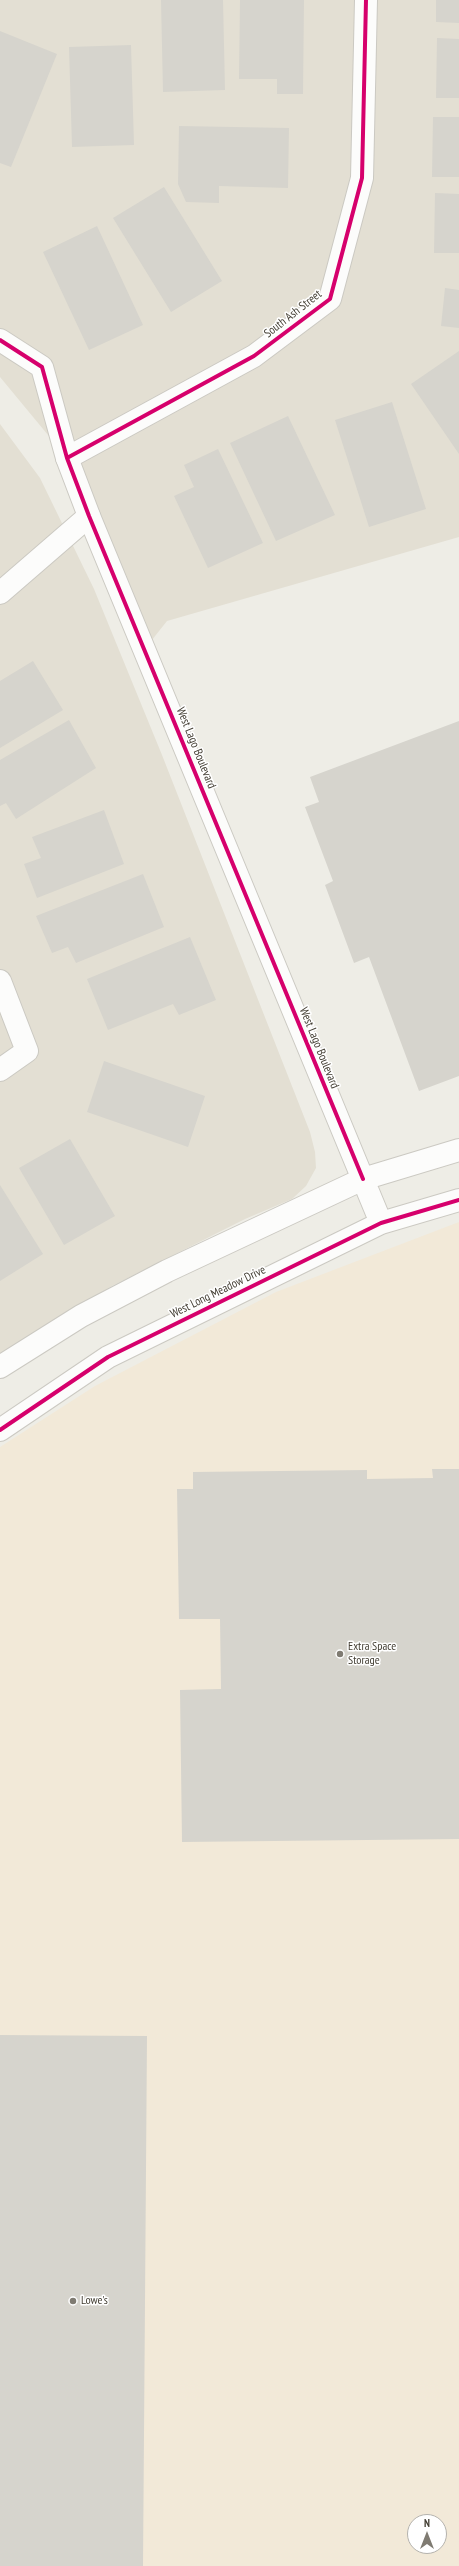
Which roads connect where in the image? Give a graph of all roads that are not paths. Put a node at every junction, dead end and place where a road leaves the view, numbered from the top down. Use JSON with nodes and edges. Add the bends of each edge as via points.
{"nodes":[{"id":1,"x":366,"y":0,"type":"edge"},
{"id":2,"x":0,"y":340,"type":"edge"},
{"id":3,"x":67,"y":458,"type":"junction"},
{"id":4,"x":89,"y":516,"type":"junction"},
{"id":5,"x":0,"y":593,"type":"edge"},
{"id":6,"x":0,"y":980,"type":"edge"},
{"id":7,"x":0,"y":1070,"type":"edge"},
{"id":8,"x":459,"y":1150,"type":"edge"},
{"id":9,"x":363,"y":1179,"type":"junction"},
{"id":10,"x":459,"y":1200,"type":"edge"},
{"id":11,"x":381,"y":1223,"type":"junction"},
{"id":12,"x":0,"y":1367,"type":"edge"},
{"id":13,"x":1,"y":1427,"type":"edge"}],
"edges":[{"from":1,"to":3,"type":"street","name":"South Ash Street","via":[[362,178],[330,299],[254,356]]},
{"from":2,"to":3,"type":"street","name":"West Lago Boulevard","via":[[42,367]]},
{"from":3,"to":4,"type":"street","name":"West Lago Boulevard"},
{"from":4,"to":5,"type":"street"},
{"from":4,"to":9,"type":"street","name":"West Lago Boulevard"},
{"from":6,"to":7,"type":"street","via":[[27,1051]]},
{"from":8,"to":9,"type":"street"},
{"from":9,"to":11,"type":"street","name":"West Lago Boulevard"},
{"from":9,"to":12,"type":"street","via":[[167,1271],[81,1316]]},
{"from":10,"to":11,"type":"street","name":"West Long Meadow Drive"},
{"from":11,"to":13,"type":"street","name":"West Long Meadow Drive","via":[[108,1357]]}]}
